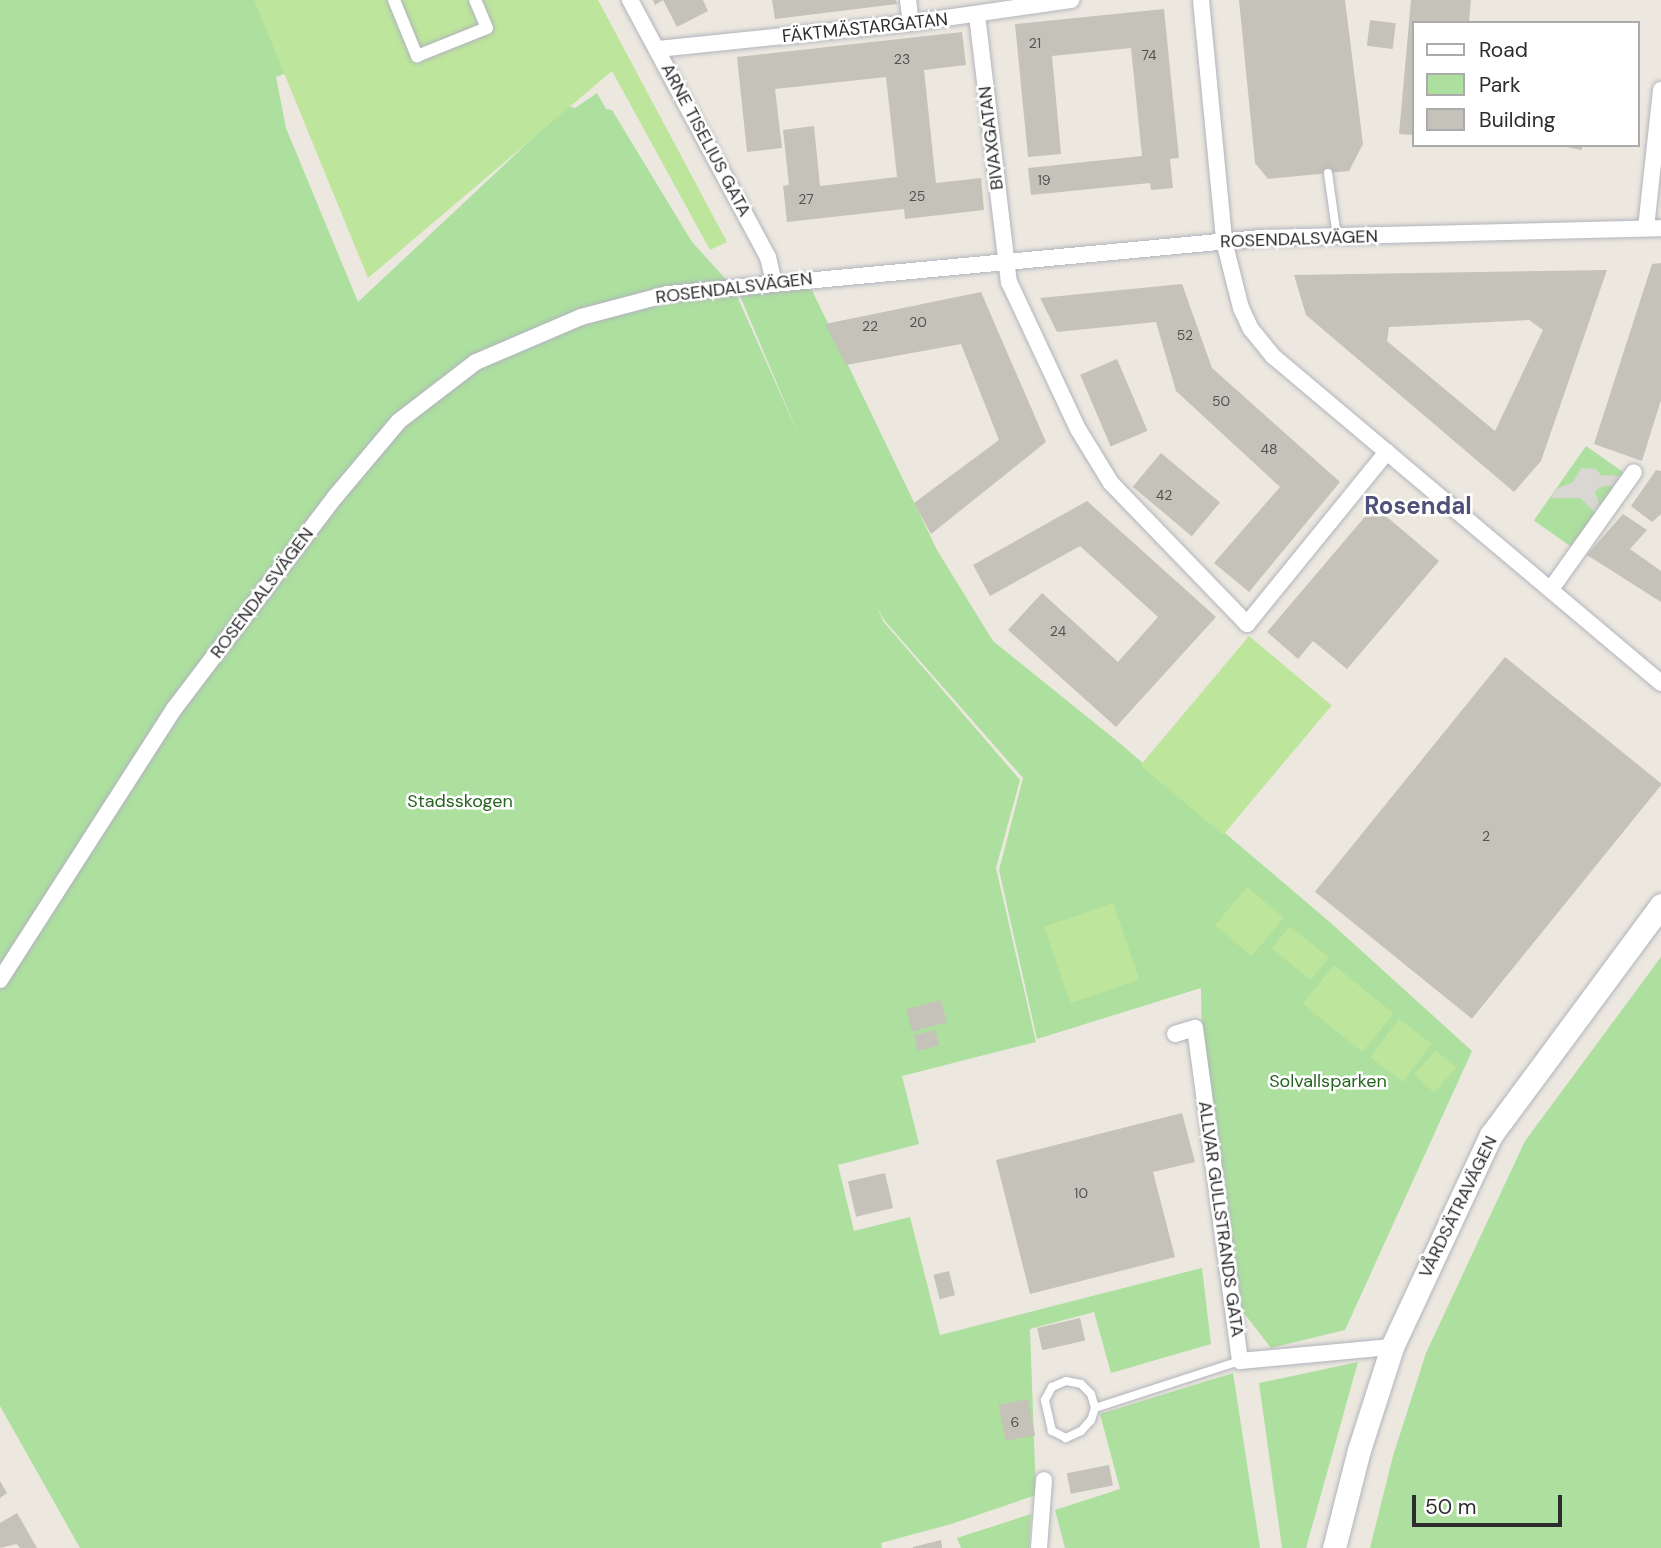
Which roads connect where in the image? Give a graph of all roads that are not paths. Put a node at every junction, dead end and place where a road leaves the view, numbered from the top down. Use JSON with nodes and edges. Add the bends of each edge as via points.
{"nodes":[{"id":1,"x":394,"y":0,"type":"edge"},
{"id":2,"x":475,"y":0,"type":"edge"},
{"id":3,"x":630,"y":0,"type":"edge"},
{"id":4,"x":908,"y":0,"type":"edge"},
{"id":5,"x":1071,"y":0,"type":"edge"},
{"id":6,"x":1201,"y":0,"type":"edge"},
{"id":7,"x":977,"y":15,"type":"junction"},
{"id":8,"x":911,"y":23,"type":"junction"},
{"id":9,"x":658,"y":49,"type":"junction"},
{"id":10,"x":1661,"y":90,"type":"edge"},
{"id":11,"x":1328,"y":173,"type":"dead end"},
{"id":12,"x":1653,"y":228,"type":"edge"},
{"id":13,"x":1337,"y":237,"type":"junction"},
{"id":14,"x":1224,"y":242,"type":"junction"},
{"id":15,"x":1006,"y":261,"type":"junction"},
{"id":16,"x":774,"y":283,"type":"junction"},
{"id":17,"x":1387,"y":452,"type":"junction"},
{"id":18,"x":1634,"y":472,"type":"dead end"},
{"id":19,"x":1551,"y":589,"type":"junction"},
{"id":20,"x":1661,"y":683,"type":"edge"},
{"id":21,"x":1661,"y":905,"type":"edge"},
{"id":22,"x":0,"y":980,"type":"edge"},
{"id":23,"x":1175,"y":1034,"type":"dead end"},
{"id":24,"x":1392,"y":1347,"type":"junction"},
{"id":25,"x":1240,"y":1361,"type":"junction"},
{"id":26,"x":1095,"y":1408,"type":"junction"},
{"id":27,"x":1044,"y":1480,"type":"dead end"},
{"id":28,"x":1039,"y":1548,"type":"edge"},
{"id":29,"x":1334,"y":1548,"type":"edge"}],
"edges":[{"from":1,"to":2,"type":"street","via":[[417,56],[486,28]]},
{"from":3,"to":9,"type":"street","name":"ARNE TISELIUS GATA"},
{"from":4,"to":8,"type":"street"},
{"from":5,"to":7,"type":"street","name":"FÄKTMÄSTARGATAN"},
{"from":6,"to":14,"type":"street"},
{"from":7,"to":8,"type":"street","name":"FÄKTMÄSTARGATAN"},
{"from":7,"to":15,"type":"street","name":"BIVAXGATAN"},
{"from":8,"to":9,"type":"street","name":"FÄKTMÄSTARGATAN"},
{"from":9,"to":16,"type":"street","name":"ARNE TISELIUS GATA","via":[[768,257]]},
{"from":10,"to":12,"type":"street"},
{"from":11,"to":13,"type":"lane"},
{"from":12,"to":13,"type":"street","name":"ROSENDALSVÄGEN"},
{"from":13,"to":14,"type":"street","name":"ROSENDALSVÄGEN"},
{"from":14,"to":15,"type":"street","name":"ROSENDALSVÄGEN"},
{"from":14,"to":17,"type":"street","via":[[1241,308],[1264,347]]},
{"from":15,"to":16,"type":"street","name":"ROSENDALSVÄGEN"},
{"from":15,"to":17,"type":"street","name":"BIVAXGATAN","via":[[1009,282],[1078,429],[1111,482],[1247,624]]},
{"from":16,"to":22,"type":"street","name":"ROSENDALSVÄGEN","via":[[668,294],[581,317],[476,362],[399,421],[335,497],[174,709]]},
{"from":17,"to":19,"type":"street"},
{"from":18,"to":19,"type":"street"},
{"from":19,"to":20,"type":"street"},
{"from":21,"to":24,"type":"main road","name":"VÅRDSÄTRAVÄGEN","via":[[1491,1135]]},
{"from":23,"to":25,"type":"street","name":"ALLVAR GULLSTRANDS GATA","via":[[1195,1028]]},
{"from":24,"to":25,"type":"street","name":"ALLVAR GULLSTRANDS GATA"},
{"from":24,"to":29,"type":"main road","name":"VÅRDSÄTRAVÄGEN"},
{"from":25,"to":26,"type":"lane"},
{"from":26,"to":26,"type":"lane","via":[[1091,1394],[1081,1384],[1066,1381],[1052,1387],[1045,1400],[1052,1431],[1066,1438],[1081,1431]]},
{"from":27,"to":28,"type":"street"}]}
